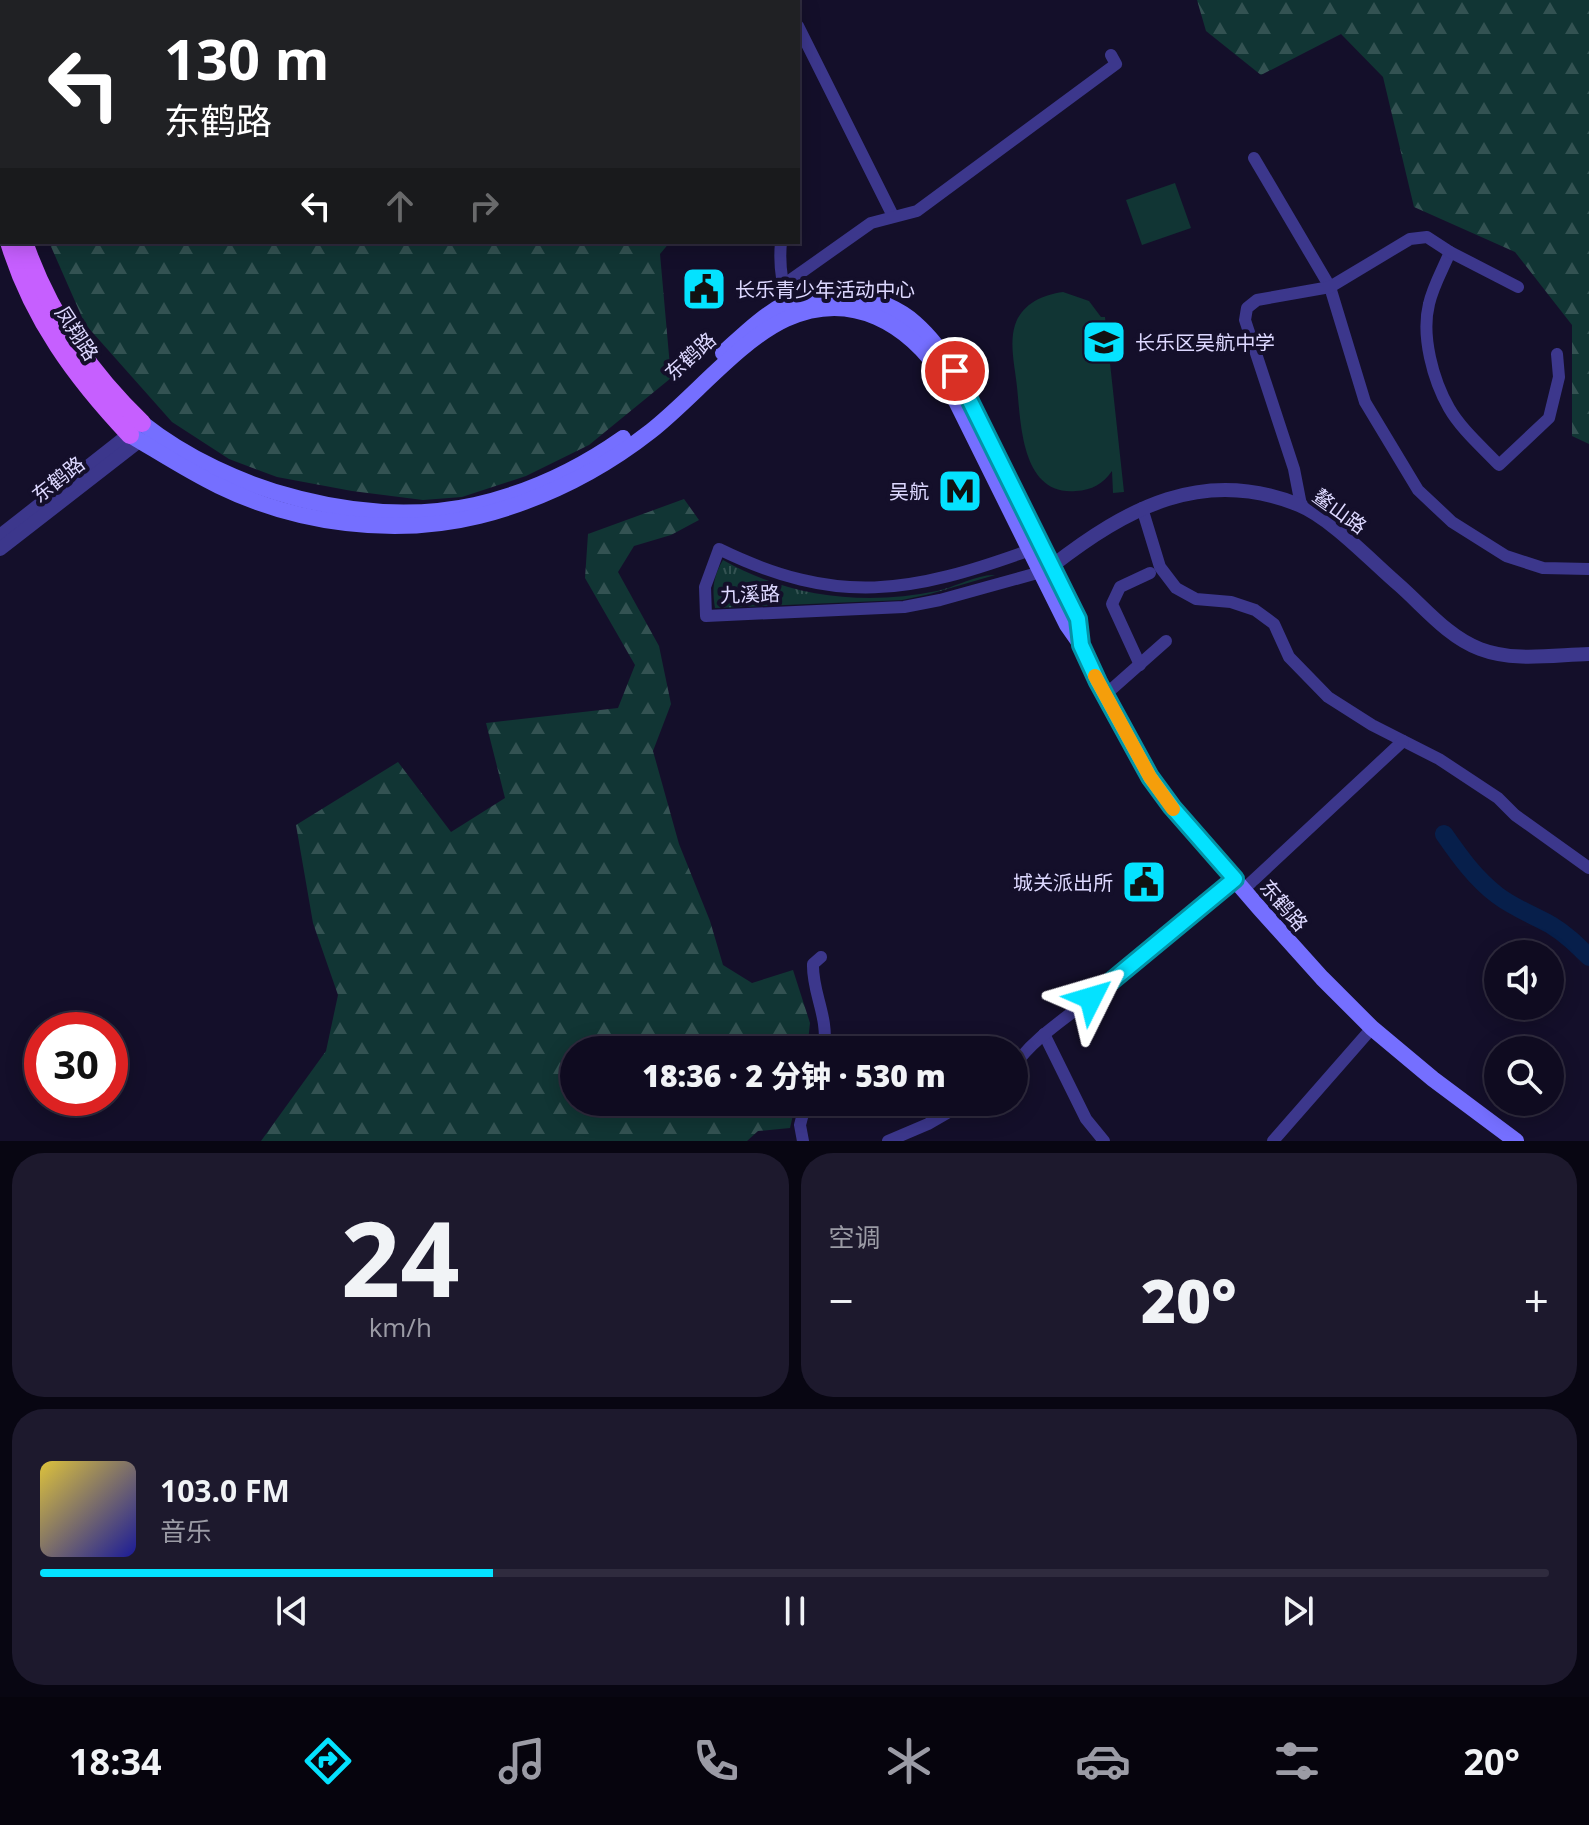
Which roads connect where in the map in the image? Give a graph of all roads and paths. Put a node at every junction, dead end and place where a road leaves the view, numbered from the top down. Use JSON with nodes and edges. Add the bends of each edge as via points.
{"nodes":[{"id":1,"x":800,"y":30,"type":"edge"},
{"id":2,"x":1111,"y":55,"type":"dead end"},
{"id":3,"x":1254,"y":158,"type":"dead end"},
{"id":4,"x":893,"y":216,"type":"junction"},
{"id":5,"x":10,"y":244,"type":"edge"},
{"id":6,"x":25,"y":244,"type":"edge"},
{"id":7,"x":781,"y":244,"type":"edge"},
{"id":8,"x":1450,"y":252,"type":"junction"},
{"id":9,"x":1330,"y":287,"type":"junction"},
{"id":10,"x":1518,"y":287,"type":"dead end"},
{"id":11,"x":785,"y":294,"type":"junction"},
{"id":12,"x":1557,"y":354,"type":"dead end"},
{"id":13,"x":141,"y":432,"type":"junction"},
{"id":14,"x":1301,"y":505,"type":"junction"},
{"id":15,"x":1142,"y":508,"type":"junction"},
{"id":16,"x":0,"y":536,"type":"edge"},
{"id":17,"x":0,"y":549,"type":"edge"},
{"id":18,"x":1030,"y":550,"type":"junction"},
{"id":19,"x":1047,"y":569,"type":"junction"},
{"id":20,"x":1589,"y":569,"type":"edge"},
{"id":21,"x":1150,"y":573,"type":"dead end"},
{"id":22,"x":1166,"y":641,"type":"dead end"},
{"id":23,"x":1589,"y":654,"type":"edge"},
{"id":24,"x":1140,"y":665,"type":"junction"},
{"id":25,"x":1105,"y":695,"type":"junction"},
{"id":26,"x":1403,"y":741,"type":"junction"},
{"id":27,"x":1589,"y":868,"type":"edge"},
{"id":28,"x":1239,"y":884,"type":"junction"},
{"id":29,"x":821,"y":957,"type":"dead end"},
{"id":30,"x":1372,"y":1028,"type":"junction"},
{"id":31,"x":1044,"y":1034,"type":"junction"},
{"id":32,"x":825,"y":1036,"type":"edge"},
{"id":33,"x":1028,"y":1047,"type":"edge"},
{"id":34,"x":802,"y":1116,"type":"edge"},
{"id":35,"x":942,"y":1116,"type":"edge"},
{"id":36,"x":803,"y":1141,"type":"edge"},
{"id":37,"x":888,"y":1141,"type":"edge"},
{"id":38,"x":1104,"y":1141,"type":"edge"},
{"id":39,"x":1273,"y":1141,"type":"edge"},
{"id":40,"x":1516,"y":1141,"type":"edge"}],
"edges":[{"from":1,"to":4,"type":"street"},
{"from":2,"to":4,"type":"street","via":[[1116,64],[917,211]]},
{"from":3,"to":9,"type":"street"},
{"from":4,"to":11,"type":"street","via":[[871,223]]},
{"from":5,"to":13,"type":"main road","name":"凤翔路","via":[[37,314],[56,346],[89,390]]},
{"from":6,"to":13,"type":"main road","name":"凤翔路","via":[[77,349]]},
{"from":7,"to":11,"type":"street"},
{"from":8,"to":9,"type":"street","via":[[1427,237],[1410,239]]},
{"from":8,"to":10,"type":"street"},
{"from":8,"to":12,"type":"street","via":[[1429,305],[1426,331],[1432,362],[1449,408],[1499,465],[1549,418],[1559,377]]},
{"from":9,"to":14,"type":"street","via":[[1257,300],[1247,308],[1245,320]]},
{"from":9,"to":20,"type":"street","via":[[1365,402],[1418,490],[1452,522],[1506,556],[1543,568]]},
{"from":11,"to":13,"type":"main road","name":"东鹤路","via":[[654,416],[609,448],[534,487],[472,505],[402,512],[285,495],[212,468]]},
{"from":11,"to":19,"type":"main road","name":"东鹤路","via":[[854,296],[913,321],[936,343],[955,371]]},
{"from":13,"to":16,"type":"street","name":"东鹤路"},
{"from":13,"to":17,"type":"street","name":"东鹤路"},
{"from":13,"to":18,"type":"main road","name":"东鹤路","via":[[219,487],[289,511],[369,526],[477,516],[539,496],[600,467],[786,319],[851,309],[883,318],[931,358]]},
{"from":14,"to":15,"type":"street","name":"鳌山路","via":[[1230,490],[1199,491]]},
{"from":14,"to":23,"type":"street","name":"鳌山路","via":[[1452,633],[1480,649],[1513,657]]},
{"from":15,"to":19,"type":"street","name":"鳌山路"},
{"from":15,"to":26,"type":"street","via":[[1160,567],[1176,588],[1196,599],[1255,610],[1274,624],[1289,657],[1328,697]]},
{"from":18,"to":19,"type":"main road","name":"东鹤路"},
{"from":18,"to":19,"type":"street","name":"九溪路","via":[[941,579],[877,588],[802,581],[719,549],[705,587],[706,616],[904,607]]},
{"from":19,"to":25,"type":"main road","name":"东鹤路","via":[[1067,625]]},
{"from":21,"to":24,"type":"street","via":[[1120,587],[1112,604]]},
{"from":22,"to":24,"type":"street"},
{"from":24,"to":25,"type":"street"},
{"from":25,"to":28,"type":"main road","name":"东鹤路","via":[[1150,777]]},
{"from":26,"to":27,"type":"street","via":[[1498,798]]},
{"from":26,"to":28,"type":"street"},
{"from":28,"to":30,"type":"main road","name":"东鹤路"},
{"from":28,"to":31,"type":"street"},
{"from":29,"to":32,"type":"street","via":[[812,973]]},
{"from":30,"to":39,"type":"street"},
{"from":30,"to":40,"type":"main road","name":"东鹤路"},
{"from":31,"to":33,"type":"street"},
{"from":31,"to":38,"type":"street","via":[[1086,1119]]},
{"from":34,"to":36,"type":"street"},
{"from":35,"to":37,"type":"street"}]}
